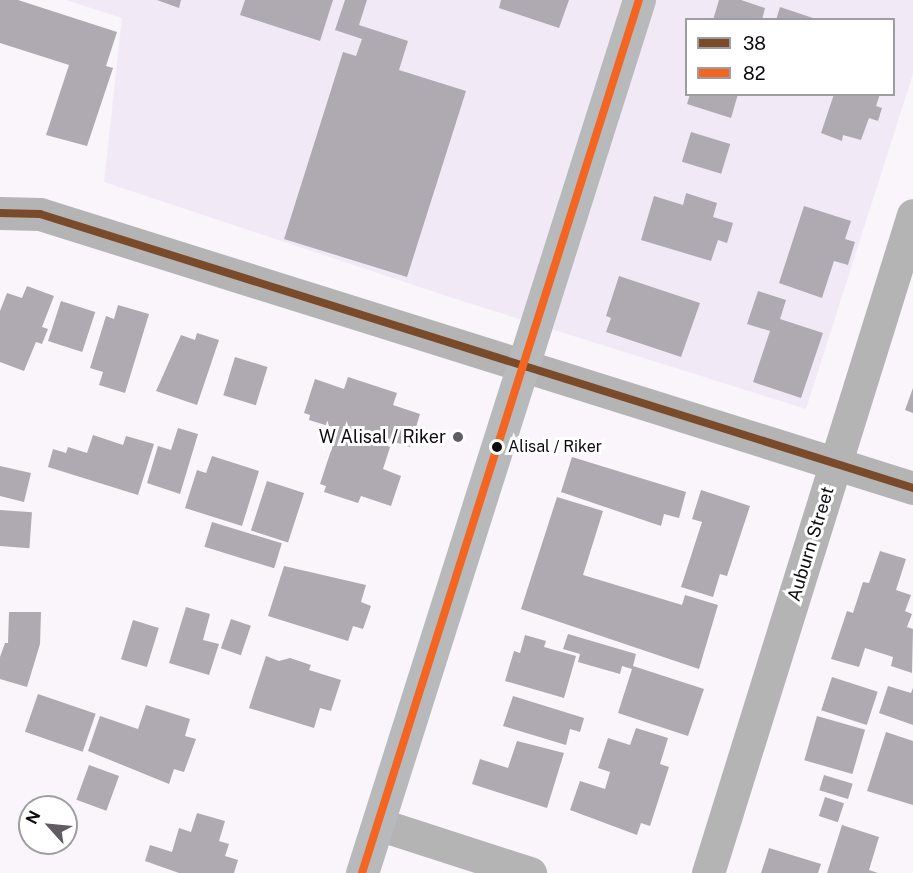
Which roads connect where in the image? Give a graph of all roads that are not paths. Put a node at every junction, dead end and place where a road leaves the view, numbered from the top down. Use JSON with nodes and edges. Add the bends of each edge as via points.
{"nodes":[{"id":1,"x":639,"y":0,"type":"edge"},
{"id":2,"x":0,"y":213,"type":"edge"},
{"id":3,"x":913,"y":215,"type":"edge"},
{"id":4,"x":523,"y":367,"type":"junction"},
{"id":5,"x":835,"y":463,"type":"junction"},
{"id":6,"x":913,"y":488,"type":"edge"},
{"id":7,"x":378,"y":824,"type":"junction"},
{"id":8,"x":362,"y":873,"type":"edge"},
{"id":9,"x":530,"y":873,"type":"edge"},
{"id":10,"x":708,"y":873,"type":"edge"}],
"edges":[{"from":1,"to":4,"type":"main road"},
{"from":2,"to":4,"type":"street","via":[[40,214]]},
{"from":3,"to":5,"type":"street","name":"Auburn Street"},
{"from":4,"to":5,"type":"street"},
{"from":4,"to":7,"type":"main road"},
{"from":5,"to":6,"type":"street"},
{"from":5,"to":10,"type":"street","name":"Auburn Street"},
{"from":7,"to":8,"type":"main road"},
{"from":7,"to":9,"type":"street"}]}
